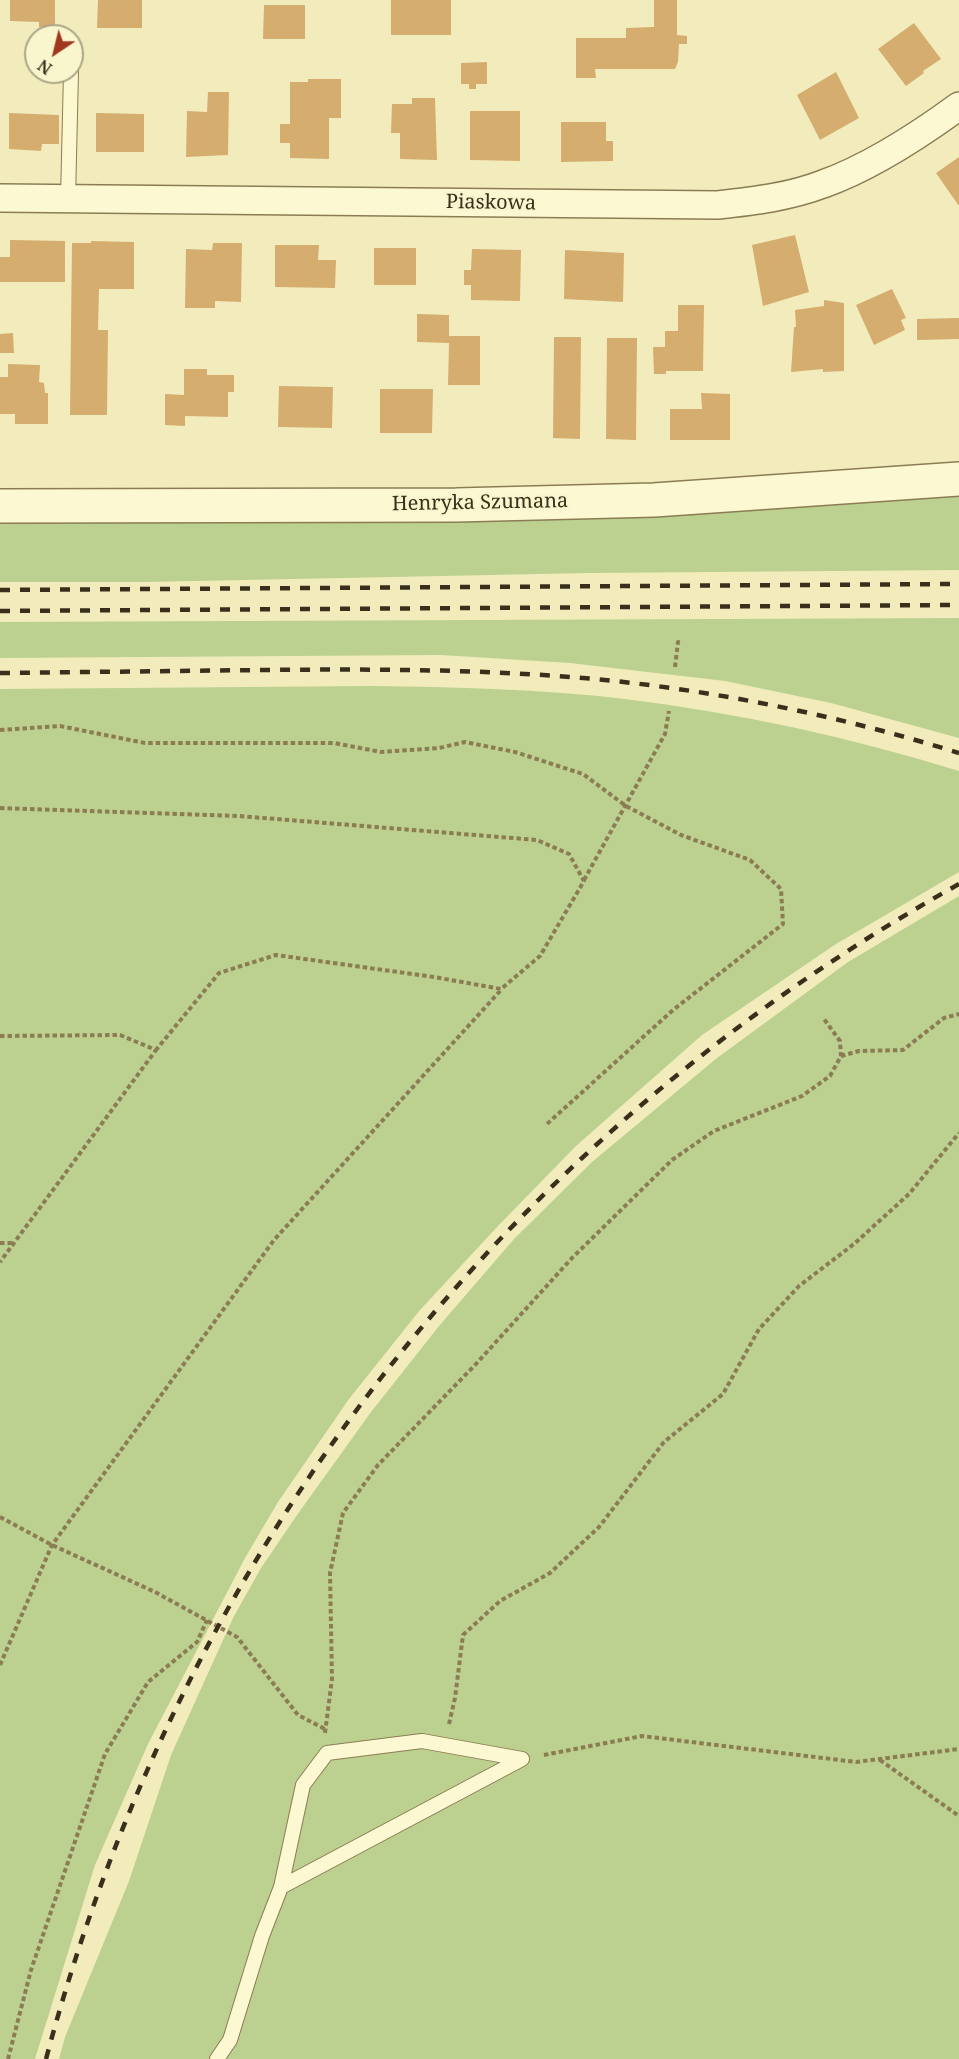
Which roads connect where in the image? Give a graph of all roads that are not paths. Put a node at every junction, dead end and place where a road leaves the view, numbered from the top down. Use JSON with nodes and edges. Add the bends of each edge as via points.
{"nodes":[{"id":1,"x":71,"y":84,"type":"edge"},
{"id":2,"x":959,"y":106,"type":"edge"},
{"id":3,"x":0,"y":198,"type":"edge"},
{"id":4,"x":68,"y":199,"type":"junction"},
{"id":5,"x":959,"y":478,"type":"edge"},
{"id":6,"x":0,"y":506,"type":"edge"},
{"id":7,"x":281,"y":1887,"type":"junction"},
{"id":8,"x":217,"y":2059,"type":"edge"}],
"edges":[{"from":1,"to":4,"type":"lane"},
{"from":2,"to":4,"type":"street","name":"Piaskowa","via":[[892,149],[823,184],[781,196],[718,205]]},
{"from":3,"to":4,"type":"street","name":"Piaskowa"},
{"from":5,"to":6,"type":"street","name":"Henryka Szumana","via":[[654,500],[445,505]]},
{"from":7,"to":7,"type":"lane","via":[[303,1785],[327,1753],[422,1741],[522,1760]]},
{"from":7,"to":8,"type":"lane","via":[[230,2040]]}]}
